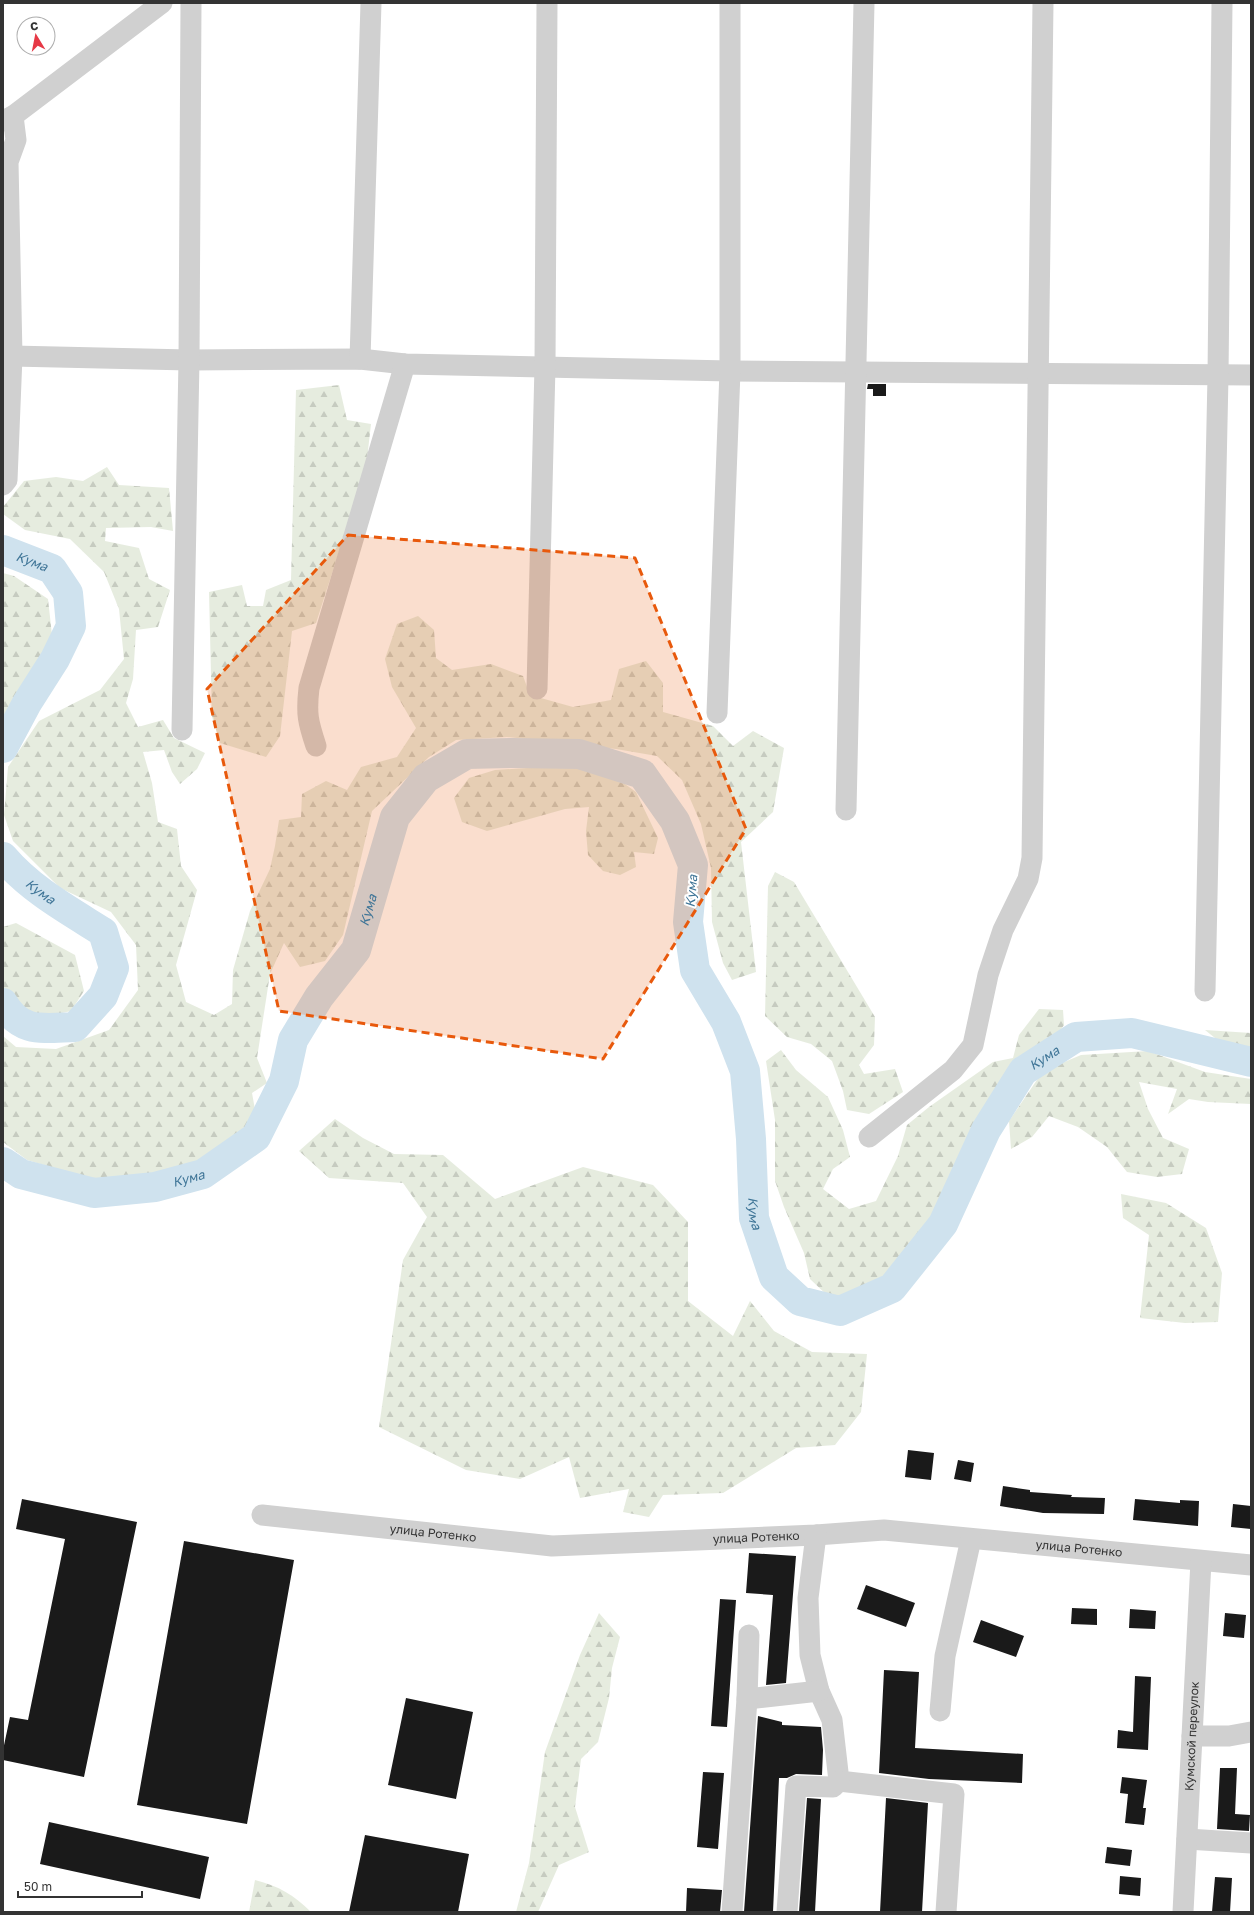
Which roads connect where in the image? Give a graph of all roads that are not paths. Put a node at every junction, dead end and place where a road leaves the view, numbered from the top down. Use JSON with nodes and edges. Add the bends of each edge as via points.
{"nodes":[{"id":1,"x":162,"y":3,"type":"edge"},
{"id":2,"x":191,"y":3,"type":"edge"},
{"id":3,"x":371,"y":3,"type":"edge"},
{"id":4,"x":547,"y":3,"type":"edge"},
{"id":5,"x":730,"y":3,"type":"edge"},
{"id":6,"x":864,"y":3,"type":"edge"},
{"id":7,"x":1043,"y":3,"type":"edge"},
{"id":8,"x":1222,"y":3,"type":"edge"},
{"id":9,"x":8,"y":118,"type":"edge"},
{"id":10,"x":6,"y":166,"type":"edge"},
{"id":11,"x":12,"y":356,"type":"junction"},
{"id":12,"x":360,"y":359,"type":"junction"},
{"id":13,"x":189,"y":360,"type":"junction"},
{"id":14,"x":404,"y":364,"type":"junction"},
{"id":15,"x":545,"y":366,"type":"junction"},
{"id":16,"x":730,"y":371,"type":"junction"},
{"id":17,"x":855,"y":372,"type":"junction"},
{"id":18,"x":1038,"y":373,"type":"junction"},
{"id":19,"x":1251,"y":375,"type":"edge"},
{"id":20,"x":1218,"y":376,"type":"junction"},
{"id":21,"x":3,"y":485,"type":"edge"},
{"id":22,"x":537,"y":689,"type":"dead end"},
{"id":23,"x":717,"y":713,"type":"dead end"},
{"id":24,"x":182,"y":730,"type":"dead end"},
{"id":25,"x":316,"y":746,"type":"dead end"},
{"id":26,"x":846,"y":810,"type":"dead end"},
{"id":27,"x":1205,"y":991,"type":"dead end"},
{"id":28,"x":869,"y":1137,"type":"dead end"},
{"id":29,"x":262,"y":1515,"type":"dead end"},
{"id":30,"x":816,"y":1535,"type":"junction"},
{"id":31,"x":970,"y":1539,"type":"junction"},
{"id":32,"x":1201,"y":1561,"type":"junction"},
{"id":33,"x":1251,"y":1565,"type":"edge"},
{"id":34,"x":749,"y":1635,"type":"dead end"},
{"id":35,"x":819,"y":1691,"type":"junction"},
{"id":36,"x":747,"y":1699,"type":"junction"},
{"id":37,"x":940,"y":1711,"type":"dead end"},
{"id":38,"x":1251,"y":1732,"type":"edge"},
{"id":39,"x":1192,"y":1736,"type":"junction"},
{"id":40,"x":839,"y":1781,"type":"junction"},
{"id":41,"x":1187,"y":1838,"type":"junction"},
{"id":42,"x":1251,"y":1842,"type":"edge"},
{"id":43,"x":732,"y":1912,"type":"edge"},
{"id":44,"x":787,"y":1912,"type":"edge"},
{"id":45,"x":946,"y":1912,"type":"edge"},
{"id":46,"x":1183,"y":1912,"type":"edge"}],
"edges":[{"from":1,"to":9,"type":"street"},
{"from":2,"to":13,"type":"street"},
{"from":3,"to":12,"type":"street"},
{"from":4,"to":15,"type":"street"},
{"from":5,"to":16,"type":"street"},
{"from":6,"to":17,"type":"street"},
{"from":7,"to":18,"type":"street"},
{"from":8,"to":20,"type":"street"},
{"from":9,"to":10,"type":"street","via":[[16,140]]},
{"from":10,"to":11,"type":"street"},
{"from":11,"to":13,"type":"street"},
{"from":11,"to":21,"type":"street","via":[[7,480]]},
{"from":12,"to":13,"type":"street"},
{"from":12,"to":14,"type":"street"},
{"from":13,"to":24,"type":"street"},
{"from":14,"to":15,"type":"street"},
{"from":14,"to":25,"type":"street","via":[[309,688],[306,708]]},
{"from":15,"to":16,"type":"street"},
{"from":15,"to":22,"type":"street"},
{"from":16,"to":17,"type":"street"},
{"from":16,"to":23,"type":"street"},
{"from":17,"to":18,"type":"street"},
{"from":17,"to":26,"type":"street"},
{"from":18,"to":20,"type":"street"},
{"from":18,"to":28,"type":"street","via":[[1032,858],[1028,879],[1003,930],[993,960],[973,1045],[953,1070]]},
{"from":19,"to":20,"type":"street"},
{"from":20,"to":27,"type":"street"},
{"from":29,"to":30,"type":"street","name":"улица Ротенко","via":[[552,1546]]},
{"from":30,"to":31,"type":"street","name":"улица Ротенко","via":[[884,1530]]},
{"from":30,"to":35,"type":"street","via":[[808,1598],[810,1655]]},
{"from":31,"to":32,"type":"street","name":"улица Ротенко"},
{"from":31,"to":37,"type":"street","via":[[945,1656]]},
{"from":32,"to":33,"type":"street","name":"улица Ротенко"},
{"from":32,"to":39,"type":"street","name":"Кумской переулок"},
{"from":34,"to":36,"type":"street"},
{"from":35,"to":36,"type":"street"},
{"from":35,"to":40,"type":"street","via":[[832,1720]]},
{"from":36,"to":43,"type":"street"},
{"from":38,"to":39,"type":"street","via":[[1230,1736]]},
{"from":39,"to":41,"type":"street","name":"Кумской переулок"},
{"from":40,"to":44,"type":"street","via":[[833,1787],[796,1786]]},
{"from":40,"to":45,"type":"street","via":[[954,1794]]},
{"from":41,"to":42,"type":"street"},
{"from":41,"to":46,"type":"street","name":"Кумской переулок"}]}
